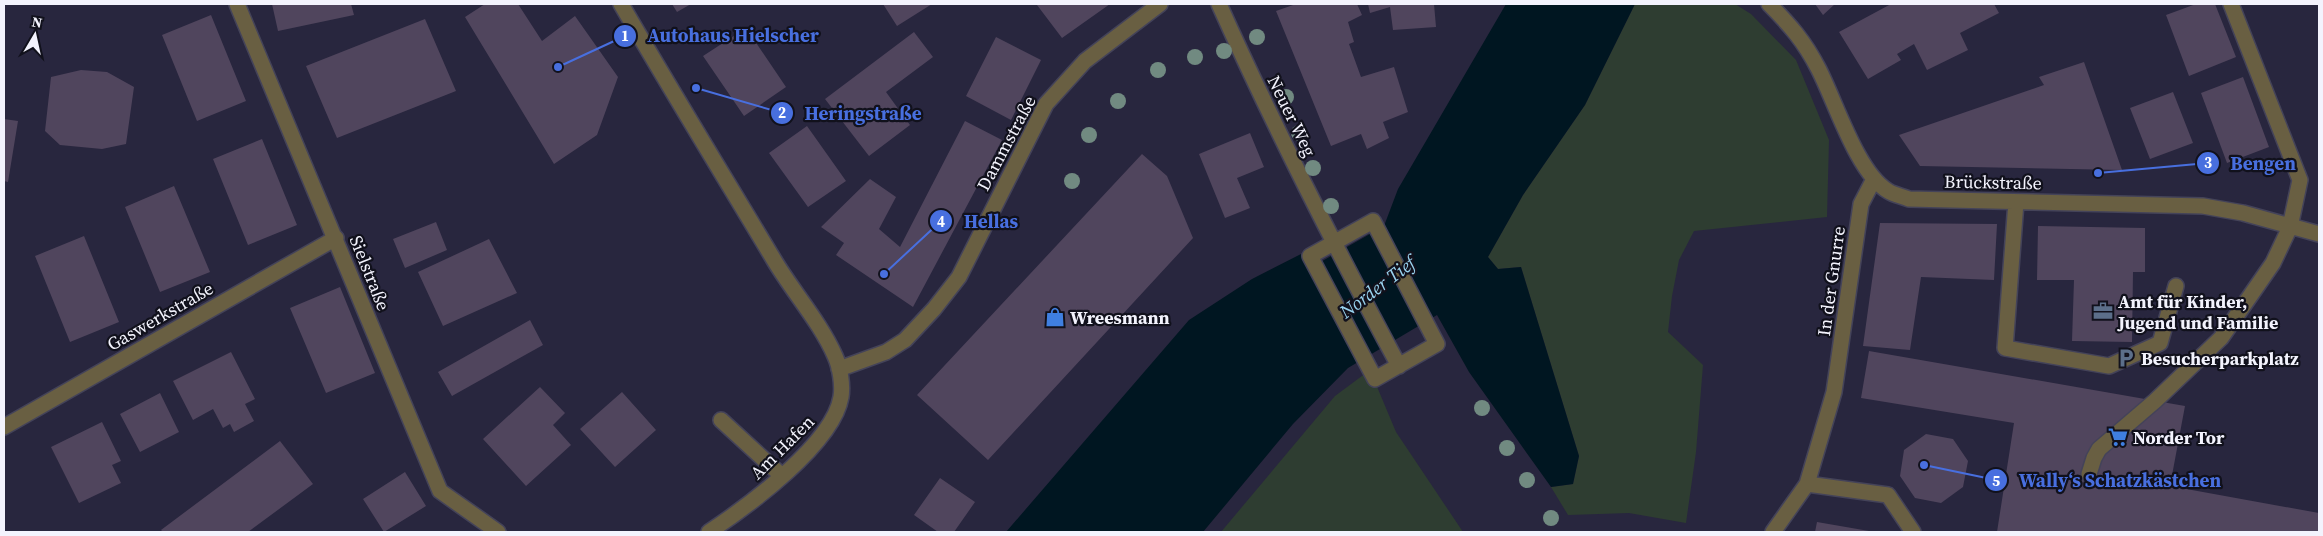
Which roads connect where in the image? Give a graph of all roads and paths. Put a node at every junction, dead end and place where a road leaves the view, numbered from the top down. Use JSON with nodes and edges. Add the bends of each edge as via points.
{"nodes":[{"id":1,"x":237,"y":4,"type":"edge"},
{"id":2,"x":621,"y":4,"type":"edge"},
{"id":3,"x":1160,"y":4,"type":"edge"},
{"id":4,"x":1219,"y":4,"type":"edge"},
{"id":5,"x":1769,"y":4,"type":"edge"},
{"id":6,"x":2232,"y":4,"type":"edge"},
{"id":7,"x":1874,"y":179,"type":"junction"},
{"id":8,"x":2016,"y":202,"type":"junction"},
{"id":9,"x":2290,"y":227,"type":"junction"},
{"id":10,"x":2319,"y":234,"type":"edge"},
{"id":11,"x":336,"y":238,"type":"junction"},
{"id":12,"x":1333,"y":243,"type":"junction"},
{"id":13,"x":2176,"y":286,"type":"dead end"},
{"id":14,"x":1399,"y":366,"type":"junction"},
{"id":15,"x":839,"y":369,"type":"junction"},
{"id":16,"x":721,"y":420,"type":"dead end"},
{"id":17,"x":4,"y":427,"type":"edge"},
{"id":18,"x":2088,"y":474,"type":"dead end"},
{"id":19,"x":782,"y":476,"type":"junction"},
{"id":20,"x":1808,"y":484,"type":"junction"},
{"id":21,"x":739,"y":512,"type":"junction"},
{"id":22,"x":498,"y":532,"type":"edge"},
{"id":23,"x":709,"y":532,"type":"edge"},
{"id":24,"x":728,"y":532,"type":"edge"},
{"id":25,"x":1772,"y":532,"type":"edge"},
{"id":26,"x":1913,"y":532,"type":"edge"}],
"edges":[{"from":1,"to":11,"type":"street","name":"Sielstraße"},
{"from":2,"to":15,"type":"street","name":"Am Hafen","via":[[777,266],[830,345]]},
{"from":3,"to":15,"type":"street","name":"Dammstraße","via":[[1085,61],[1046,104],[959,277],[934,309],[905,340],[886,352]]},
{"from":4,"to":12,"type":"street","name":"Neuer Weg","via":[[1260,96]]},
{"from":5,"to":7,"type":"street","name":"Brückstraße","via":[[1797,32],[1818,68],[1859,156]]},
{"from":6,"to":9,"type":"street","via":[[2300,180]]},
{"from":7,"to":8,"type":"street","name":"Brückstraße","via":[[1888,191],[1909,199]]},
{"from":7,"to":20,"type":"street","name":"In der Gnurre","via":[[1861,204],[1834,392]]},
{"from":8,"to":9,"type":"street","name":"Brückstraße","via":[[2203,206],[2243,213]]},
{"from":8,"to":13,"type":"street","via":[[2005,348],[2109,366],[2160,343]]},
{"from":9,"to":10,"type":"street","name":"Brückstraße"},
{"from":9,"to":18,"type":"street","via":[[2272,263],[2220,338],[2100,449]]},
{"from":11,"to":17,"type":"street","name":"Gaswerkstraße"},
{"from":11,"to":22,"type":"street","name":"Sielstraße","via":[[440,491]]},
{"from":12,"to":14,"type":"street","name":"Neuer Weg"},
{"from":12,"to":14,"type":"street","via":[[1310,256],[1370,370],[1375,379]]},
{"from":12,"to":14,"type":"street","via":[[1373,221],[1437,344]]},
{"from":15,"to":19,"type":"street","name":"Am Hafen","via":[[841,396],[836,415],[827,430]]},
{"from":16,"to":19,"type":"street"},
{"from":19,"to":21,"type":"street","name":"Am Hafen"},
{"from":20,"to":25,"type":"street"},
{"from":20,"to":26,"type":"street","via":[[1888,495]]},
{"from":21,"to":23,"type":"street","name":"Am Hafen"},
{"from":21,"to":24,"type":"street","name":"Am Hafen"}]}
